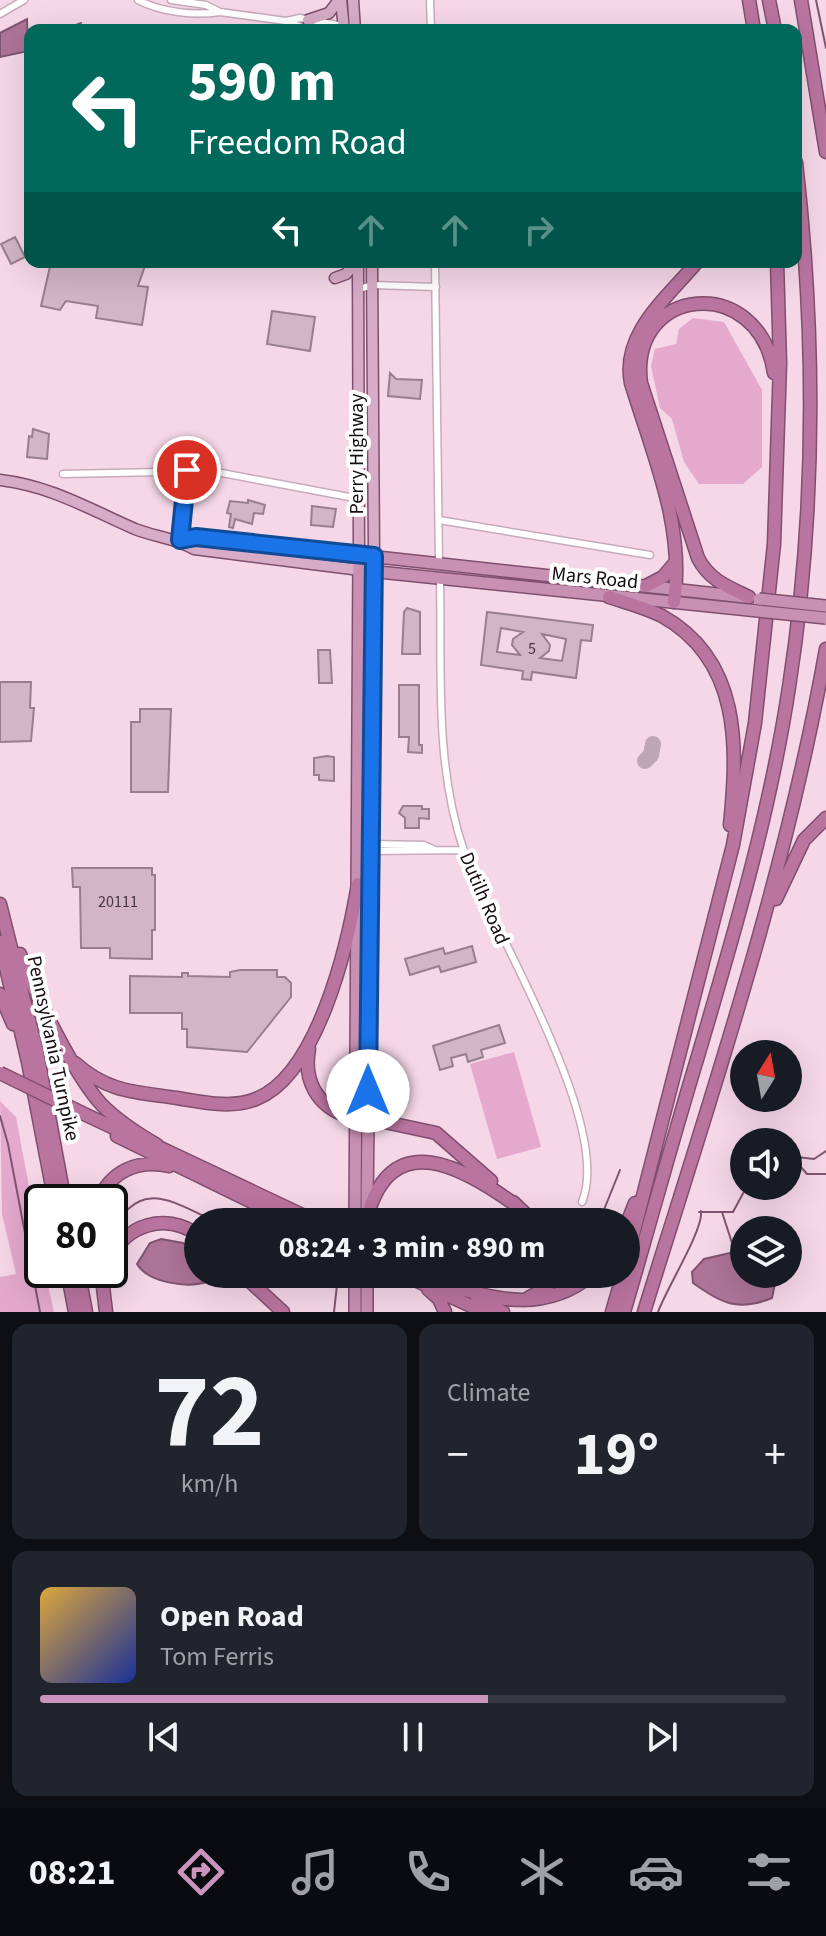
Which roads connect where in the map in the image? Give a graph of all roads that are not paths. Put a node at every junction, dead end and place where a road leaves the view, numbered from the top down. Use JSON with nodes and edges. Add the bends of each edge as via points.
{"nodes":[{"id":1,"x":24,"y":0,"type":"edge"},
{"id":2,"x":138,"y":0,"type":"edge"},
{"id":3,"x":171,"y":0,"type":"edge"},
{"id":4,"x":340,"y":0,"type":"edge"},
{"id":5,"x":353,"y":0,"type":"edge"},
{"id":6,"x":430,"y":0,"type":"edge"},
{"id":7,"x":749,"y":0,"type":"edge"},
{"id":8,"x":769,"y":0,"type":"edge"},
{"id":9,"x":802,"y":0,"type":"edge"},
{"id":10,"x":220,"y":12,"type":"junction"},
{"id":11,"x":0,"y":14,"type":"edge"},
{"id":12,"x":302,"y":24,"type":"edge"},
{"id":13,"x":310,"y":24,"type":"edge"},
{"id":14,"x":344,"y":24,"type":"edge"},
{"id":15,"x":355,"y":24,"type":"edge"},
{"id":16,"x":431,"y":24,"type":"edge"},
{"id":17,"x":752,"y":24,"type":"edge"},
{"id":18,"x":774,"y":24,"type":"edge"},
{"id":19,"x":826,"y":109,"type":"edge"},
{"id":20,"x":826,"y":152,"type":"edge"},
{"id":21,"x":802,"y":224,"type":"edge"},
{"id":22,"x":352,"y":268,"type":"edge"},
{"id":23,"x":358,"y":268,"type":"edge"},
{"id":24,"x":372,"y":268,"type":"edge"},
{"id":25,"x":435,"y":268,"type":"edge"},
{"id":26,"x":692,"y":268,"type":"edge"},
{"id":27,"x":777,"y":268,"type":"edge"},
{"id":28,"x":335,"y":278,"type":"dead end"},
{"id":29,"x":373,"y":285,"type":"junction"},
{"id":30,"x":359,"y":286,"type":"junction"},
{"id":31,"x":436,"y":287,"type":"junction"},
{"id":32,"x":779,"y":450,"type":"junction"},
{"id":33,"x":187,"y":470,"type":"junction"},
{"id":34,"x":63,"y":474,"type":"dead end"},
{"id":35,"x":0,"y":480,"type":"edge"},
{"id":36,"x":360,"y":499,"type":"junction"},
{"id":37,"x":439,"y":520,"type":"junction"},
{"id":38,"x":180,"y":540,"type":"junction"},
{"id":39,"x":359,"y":555,"type":"junction"},
{"id":40,"x":650,"y":555,"type":"dead end"},
{"id":41,"x":374,"y":556,"type":"junction"},
{"id":42,"x":439,"y":563,"type":"junction"},
{"id":43,"x":674,"y":564,"type":"junction"},
{"id":44,"x":360,"y":570,"type":"junction"},
{"id":45,"x":374,"y":572,"type":"junction"},
{"id":46,"x":440,"y":579,"type":"junction"},
{"id":47,"x":646,"y":586,"type":"junction"},
{"id":48,"x":675,"y":596,"type":"junction"},
{"id":49,"x":609,"y":597,"type":"junction"},
{"id":50,"x":756,"y":603,"type":"junction"},
{"id":51,"x":826,"y":606,"type":"edge"},
{"id":52,"x":826,"y":618,"type":"edge"},
{"id":53,"x":826,"y":649,"type":"edge"},
{"id":54,"x":826,"y":818,"type":"edge"},
{"id":55,"x":364,"y":848,"type":"junction"},
{"id":56,"x":464,"y":850,"type":"junction"},
{"id":57,"x":358,"y":884,"type":"junction"},
{"id":58,"x":723,"y":884,"type":"junction"},
{"id":59,"x":0,"y":901,"type":"edge"},
{"id":60,"x":0,"y":942,"type":"edge"},
{"id":61,"x":758,"y":942,"type":"junction"},
{"id":62,"x":0,"y":994,"type":"edge"},
{"id":63,"x":316,"y":1027,"type":"junction"},
{"id":64,"x":75,"y":1063,"type":"junction"},
{"id":65,"x":0,"y":1073,"type":"edge"},
{"id":66,"x":0,"y":1081,"type":"edge"},
{"id":67,"x":33,"y":1093,"type":"junction"},
{"id":68,"x":82,"y":1116,"type":"junction"},
{"id":69,"x":347,"y":1116,"type":"dead end"},
{"id":70,"x":380,"y":1121,"type":"dead end"},
{"id":71,"x":661,"y":1128,"type":"junction"},
{"id":72,"x":157,"y":1145,"type":"junction"},
{"id":73,"x":186,"y":1170,"type":"junction"},
{"id":74,"x":51,"y":1184,"type":"edge"},
{"id":75,"x":62,"y":1184,"type":"edge"},
{"id":76,"x":108,"y":1184,"type":"edge"},
{"id":77,"x":582,"y":1202,"type":"dead end"},
{"id":78,"x":517,"y":1206,"type":"joint"},
{"id":79,"x":264,"y":1208,"type":"edge"},
{"id":80,"x":288,"y":1208,"type":"edge"},
{"id":81,"x":363,"y":1208,"type":"edge"},
{"id":82,"x":363,"y":1208,"type":"edge"},
{"id":83,"x":368,"y":1208,"type":"edge"},
{"id":84,"x":632,"y":1208,"type":"edge"},
{"id":85,"x":640,"y":1208,"type":"edge"},
{"id":86,"x":184,"y":1229,"type":"edge"},
{"id":87,"x":128,"y":1235,"type":"edge"},
{"id":88,"x":70,"y":1288,"type":"edge"},
{"id":89,"x":81,"y":1288,"type":"edge"},
{"id":90,"x":103,"y":1288,"type":"edge"},
{"id":91,"x":107,"y":1288,"type":"edge"},
{"id":92,"x":257,"y":1288,"type":"edge"},
{"id":93,"x":355,"y":1288,"type":"edge"},
{"id":94,"x":367,"y":1288,"type":"edge"},
{"id":95,"x":427,"y":1288,"type":"edge"},
{"id":96,"x":436,"y":1288,"type":"edge"},
{"id":97,"x":455,"y":1288,"type":"edge"},
{"id":98,"x":459,"y":1288,"type":"edge"},
{"id":99,"x":544,"y":1288,"type":"edge"},
{"id":100,"x":569,"y":1288,"type":"edge"},
{"id":101,"x":619,"y":1288,"type":"edge"},
{"id":102,"x":513,"y":1301,"type":"junction"},
{"id":103,"x":75,"y":1312,"type":"edge"},
{"id":104,"x":86,"y":1312,"type":"edge"},
{"id":105,"x":106,"y":1312,"type":"edge"},
{"id":106,"x":283,"y":1312,"type":"edge"},
{"id":107,"x":355,"y":1312,"type":"edge"},
{"id":108,"x":367,"y":1312,"type":"edge"},
{"id":109,"x":445,"y":1312,"type":"edge"},
{"id":110,"x":484,"y":1312,"type":"edge"},
{"id":111,"x":503,"y":1312,"type":"edge"},
{"id":112,"x":612,"y":1312,"type":"edge"},
{"id":113,"x":624,"y":1312,"type":"edge"},
{"id":114,"x":644,"y":1312,"type":"edge"}],
"edges":[{"from":1,"to":11,"type":"street"},
{"from":2,"to":10,"type":"street","via":[[177,11]]},
{"from":3,"to":10,"type":"street"},
{"from":4,"to":13,"type":"main road"},
{"from":4,"to":14,"type":"main road"},
{"from":5,"to":15,"type":"main road"},
{"from":6,"to":16,"type":"street"},
{"from":7,"to":17,"type":"highway"},
{"from":8,"to":18,"type":"highway"},
{"from":9,"to":19,"type":"highway"},
{"from":9,"to":20,"type":"highway"},
{"from":10,"to":12,"type":"street"},
{"from":21,"to":113,"type":"highway","via":[[811,418],[804,565],[789,688],[741,910]]},
{"from":22,"to":28,"type":"main road"},
{"from":23,"to":30,"type":"main road","name":"Perry Highway"},
{"from":24,"to":29,"type":"main road","name":"Perry Highway"},
{"from":25,"to":31,"type":"street"},
{"from":26,"to":43,"type":"highway","via":[[642,327],[629,364],[672,512]]},
{"from":27,"to":32,"type":"highway"},
{"from":29,"to":30,"type":"street"},
{"from":29,"to":31,"type":"street"},
{"from":29,"to":41,"type":"main road","name":"Perry Highway"},
{"from":30,"to":36,"type":"main road","name":"Perry Highway"},
{"from":31,"to":37,"type":"street"},
{"from":32,"to":50,"type":"highway","via":[[772,358],[753,323],[731,308],[702,303],[679,308],[653,326],[641,354],[641,383],[698,558],[714,579]]},
{"from":32,"to":58,"type":"highway","via":[[764,662]]},
{"from":33,"to":34,"type":"street"},
{"from":33,"to":36,"type":"street","via":[[248,476]]},
{"from":33,"to":38,"type":"street"},
{"from":35,"to":38,"type":"main road","via":[[53,491],[139,530]]},
{"from":36,"to":39,"type":"main road","name":"Perry Highway"},
{"from":37,"to":40,"type":"street","name":"Mars Road"},
{"from":37,"to":42,"type":"street"},
{"from":38,"to":39,"type":"main road","via":[[196,537]]},
{"from":38,"to":44,"type":"main road","via":[[194,549]]},
{"from":39,"to":41,"type":"highway","name":"Mars Road"},
{"from":39,"to":44,"type":"highway","name":"Perry Highway"},
{"from":41,"to":42,"type":"highway","name":"Mars Road"},
{"from":41,"to":45,"type":"highway","name":"Perry Highway"},
{"from":42,"to":47,"type":"highway","name":"Mars Road"},
{"from":43,"to":47,"type":"highway"},
{"from":43,"to":48,"type":"highway"},
{"from":44,"to":45,"type":"highway","name":"Mars Road"},
{"from":44,"to":55,"type":"highway","name":"Perry Highway"},
{"from":45,"to":46,"type":"highway","name":"Mars Road"},
{"from":45,"to":55,"type":"highway","name":"Perry Highway"},
{"from":46,"to":49,"type":"highway","name":"Mars Road"},
{"from":46,"to":56,"type":"street","name":"Dutilh Road","via":[[445,765]]},
{"from":47,"to":48,"type":"highway","name":"Mars Road"},
{"from":48,"to":49,"type":"highway","name":"Mars Road"},
{"from":48,"to":50,"type":"highway","name":"Mars Road"},
{"from":49,"to":58,"type":"highway","via":[[658,614],[677,627],[720,679],[731,711],[734,755]]},
{"from":50,"to":51,"type":"highway","name":"Mars Road","bridge":true},
{"from":50,"to":52,"type":"highway","name":"Mars Road","bridge":true},
{"from":53,"to":61,"type":"highway"},
{"from":54,"to":61,"type":"highway","via":[[795,854]]},
{"from":55,"to":56,"type":"street","via":[[424,845]]},
{"from":55,"to":57,"type":"highway","name":"Perry Highway"},
{"from":55,"to":81,"type":"highway","name":"Perry Highway"},
{"from":56,"to":77,"type":"street","name":"Dutilh Road","via":[[577,1105],[589,1176]]},
{"from":57,"to":63,"type":"highway","via":[[344,954]]},
{"from":57,"to":82,"type":"highway","name":"Perry Highway"},
{"from":58,"to":71,"type":"highway"},
{"from":59,"to":64,"type":"highway","via":[[30,980]]},
{"from":59,"to":75,"type":"highway","name":"Pennsylvania Turnpike","via":[[37,1052]]},
{"from":60,"to":67,"type":"highway","name":"Pennsylvania Turnpike"},
{"from":61,"to":114,"type":"highway"},
{"from":62,"to":67,"type":"highway"},
{"from":63,"to":64,"type":"highway","via":[[284,1081],[245,1103],[115,1088]]},
{"from":63,"to":69,"type":"highway","via":[[309,1081],[325,1104]]},
{"from":64,"to":72,"type":"highway","via":[[101,1104]]},
{"from":65,"to":68,"type":"highway","bridge":true},
{"from":66,"to":68,"type":"highway"},
{"from":67,"to":74,"type":"highway","name":"Pennsylvania Turnpike"},
{"from":68,"to":72,"type":"highway"},
{"from":68,"to":73,"type":"highway"},
{"from":70,"to":78,"type":"highway","via":[[441,1135]]},
{"from":71,"to":84,"type":"highway"},
{"from":71,"to":85,"type":"highway"},
{"from":72,"to":80,"type":"highway"},
{"from":73,"to":76,"type":"highway","via":[[152,1163],[128,1168]]},
{"from":73,"to":79,"type":"highway"},
{"from":78,"to":83,"type":"highway","via":[[462,1172],[419,1162],[384,1179]]},
{"from":86,"to":87,"type":"highway","via":[[171,1223],[147,1225]]},
{"from":88,"to":103,"type":"highway"},
{"from":89,"to":104,"type":"highway"},
{"from":90,"to":105,"type":"highway"},
{"from":91,"to":105,"type":"highway"},
{"from":92,"to":106,"type":"highway"},
{"from":93,"to":107,"type":"highway"},
{"from":94,"to":108,"type":"highway"},
{"from":95,"to":109,"type":"highway"},
{"from":96,"to":110,"type":"highway"},
{"from":97,"to":111,"type":"highway"},
{"from":98,"to":102,"type":"highway"},
{"from":99,"to":102,"type":"highway"},
{"from":100,"to":102,"type":"highway","via":[[532,1302]]},
{"from":101,"to":112,"type":"highway"}]}
